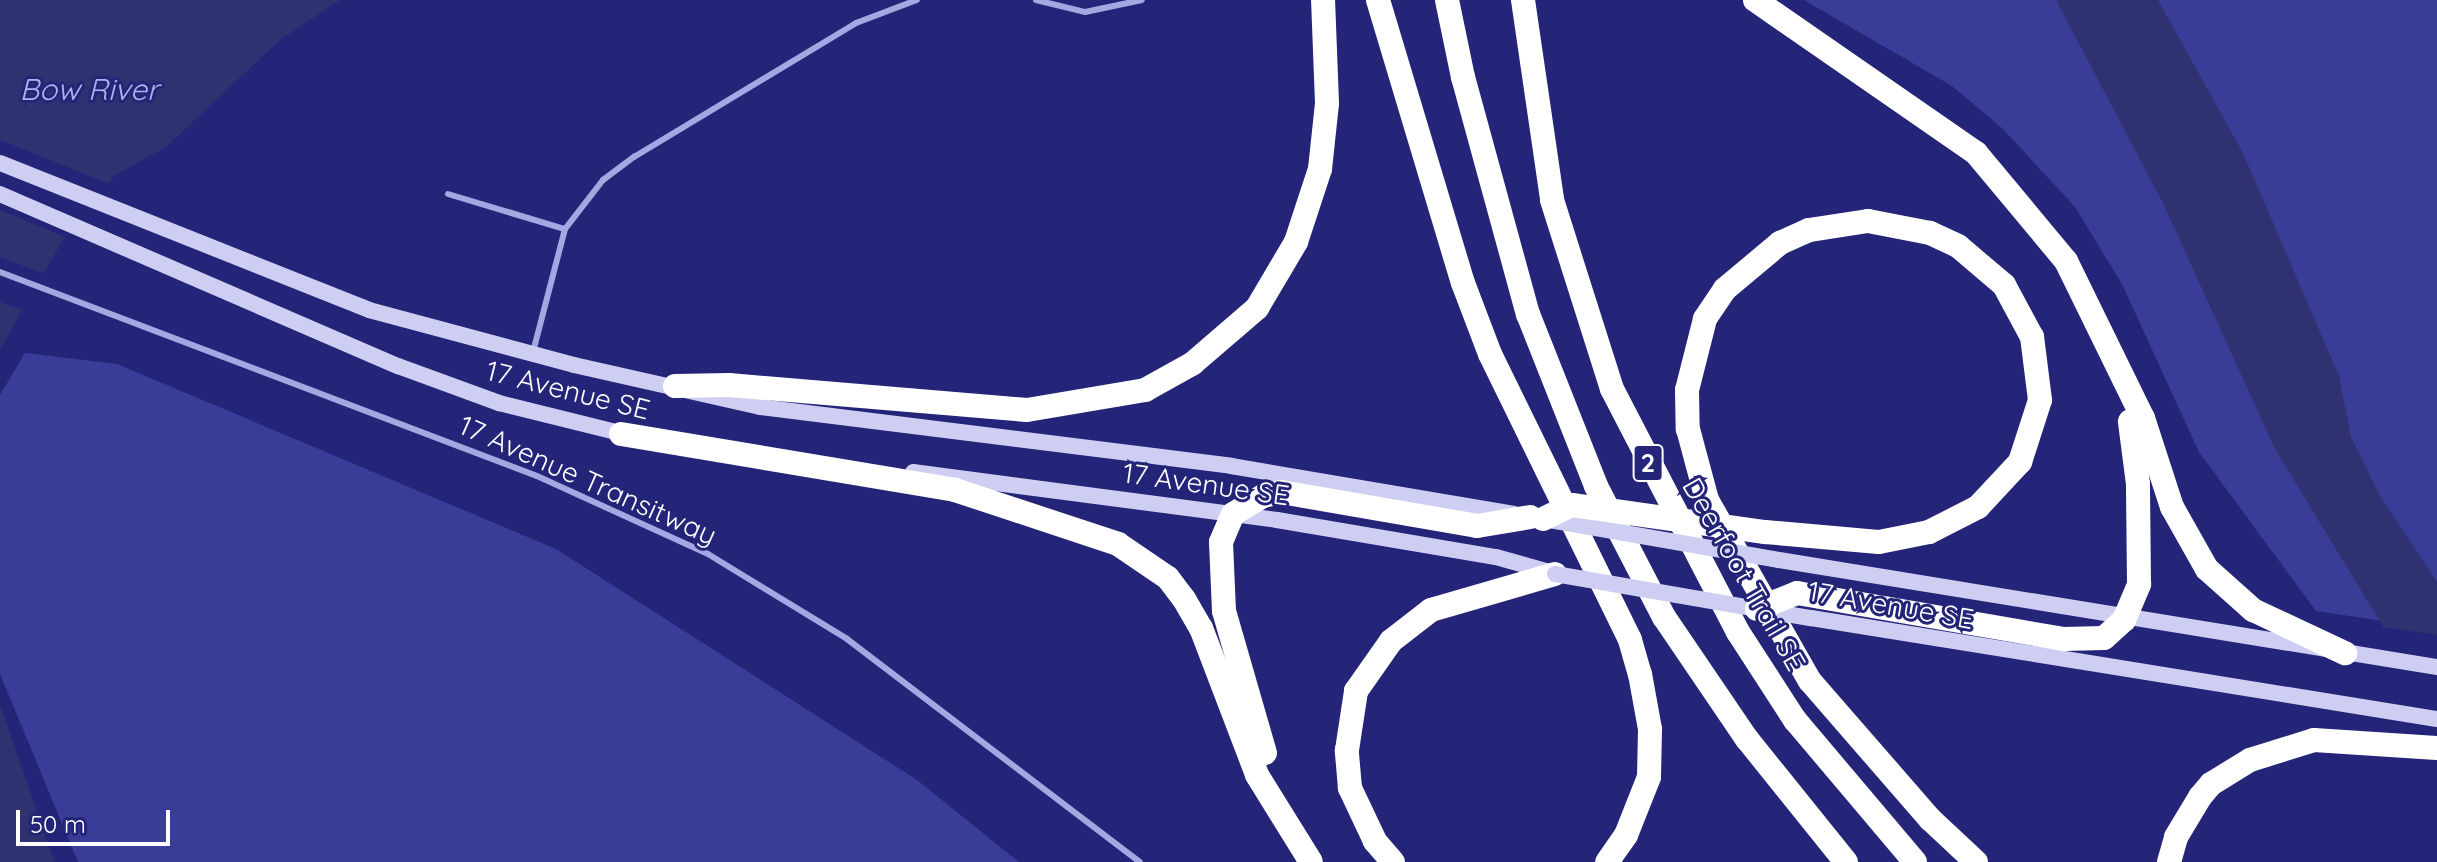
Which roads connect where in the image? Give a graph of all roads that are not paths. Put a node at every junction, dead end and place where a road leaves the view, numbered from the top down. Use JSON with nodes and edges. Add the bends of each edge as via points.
{"nodes":[{"id":1,"x":917,"y":0,"type":"edge"},
{"id":2,"x":1036,"y":0,"type":"edge"},
{"id":3,"x":1142,"y":0,"type":"edge"},
{"id":4,"x":1323,"y":0,"type":"edge"},
{"id":5,"x":1378,"y":0,"type":"edge"},
{"id":6,"x":1447,"y":0,"type":"edge"},
{"id":7,"x":1523,"y":0,"type":"edge"},
{"id":8,"x":1755,"y":0,"type":"edge"},
{"id":9,"x":0,"y":163,"type":"edge"},
{"id":10,"x":0,"y":194,"type":"edge"},
{"id":11,"x":448,"y":194,"type":"dead end"},
{"id":12,"x":565,"y":229,"type":"junction"},
{"id":13,"x":0,"y":272,"type":"edge"},
{"id":14,"x":532,"y":355,"type":"junction"},
{"id":15,"x":2120,"y":376,"type":"junction"},
{"id":16,"x":675,"y":386,"type":"junction"},
{"id":17,"x":621,"y":434,"type":"junction"},
{"id":18,"x":1233,"y":514,"type":"junction"},
{"id":19,"x":1536,"y":518,"type":"junction"},
{"id":20,"x":1555,"y":574,"type":"junction"},
{"id":21,"x":1757,"y":609,"type":"junction"},
{"id":22,"x":2124,"y":620,"type":"junction"},
{"id":23,"x":2345,"y":653,"type":"junction"},
{"id":24,"x":2437,"y":667,"type":"edge"},
{"id":25,"x":2437,"y":719,"type":"edge"},
{"id":26,"x":2425,"y":746,"type":"edge"},
{"id":27,"x":1290,"y":835,"type":"junction"},
{"id":28,"x":1140,"y":862,"type":"edge"},
{"id":29,"x":1311,"y":862,"type":"edge"},
{"id":30,"x":1393,"y":862,"type":"edge"},
{"id":31,"x":1607,"y":862,"type":"edge"},
{"id":32,"x":1846,"y":862,"type":"edge"},
{"id":33,"x":1915,"y":862,"type":"edge"},
{"id":34,"x":1976,"y":862,"type":"edge"},
{"id":35,"x":2169,"y":862,"type":"edge"}],
"edges":[{"from":1,"to":12,"type":"lane","via":[[856,23],[634,157],[603,180]]},
{"from":2,"to":3,"type":"lane","via":[[1085,12]]},
{"from":4,"to":16,"type":"highway","via":[[1320,169],[1296,242],[1257,308],[1192,364],[1145,390],[1027,410],[729,385]]},
{"from":5,"to":31,"type":"highway","via":[[1473,311],[1630,640],[1640,674],[1650,729],[1649,777],[1626,835]]},
{"from":6,"to":32,"type":"highway","number":"2","via":[[1528,314],[1596,486],[1664,617],[1747,739]]},
{"from":7,"to":33,"type":"highway","name":"Deerfoot Trail SE","number":"2","via":[[1552,200],[1612,389],[1738,632],[1795,720]]},
{"from":8,"to":15,"type":"highway","via":[[1976,153],[2066,261]]},
{"from":9,"to":14,"type":"main road","name":"17 Avenue SE","via":[[355,306]]},
{"from":10,"to":17,"type":"main road","name":"17 Avenue SE","via":[[398,366],[499,403]]},
{"from":11,"to":12,"type":"lane"},
{"from":12,"to":14,"type":"lane"},
{"from":13,"to":28,"type":"lane","name":"17 Avenue Transitway","via":[[537,476],[708,554],[847,639]]},
{"from":14,"to":16,"type":"main road","name":"17 Avenue SE"},
{"from":15,"to":22,"type":"highway","via":[[2135,444],[2141,536],[2139,584]]},
{"from":15,"to":23,"type":"highway","via":[[2143,418],[2172,507],[2207,569],[2253,610]]},
{"from":16,"to":19,"type":"main road","name":"17 Avenue SE","via":[[760,407],[1231,466]]},
{"from":17,"to":18,"type":"main road","name":"17 Avenue SE"},
{"from":17,"to":27,"type":"highway","via":[[955,490],[1118,544],[1168,578],[1190,608],[1257,775]]},
{"from":18,"to":19,"type":"highway","via":[[1281,492],[1477,526]]},
{"from":18,"to":20,"type":"main road","name":"17 Avenue SE","via":[[1496,557]]},
{"from":18,"to":27,"type":"highway","via":[[1221,542],[1224,611]]},
{"from":19,"to":22,"type":"main road","name":"17 Avenue SE","bridge":true},
{"from":19,"to":34,"type":"highway","bridge":true,"via":[[1572,505],[1765,532],[1847,542],[1917,536],[1954,523],[1978,507],[2020,462],[2040,400],[2032,337],[2004,285],[1958,246],[1908,227],[1868,221],[1809,230],[1780,243],[1734,280],[1705,319],[1687,390],[1696,469],[1707,500],[1810,681],[1920,808]]},
{"from":20,"to":21,"type":"main road","name":"17 Avenue SE","bridge":true},
{"from":20,"to":30,"type":"highway","via":[[1431,610],[1391,641],[1356,691],[1347,750],[1350,788],[1375,841]]},
{"from":21,"to":22,"type":"highway","bridge":true,"via":[[1797,593],[2064,639],[2104,638]]},
{"from":21,"to":25,"type":"main road","name":"17 Avenue SE","bridge":true},
{"from":22,"to":23,"type":"main road","name":"17 Avenue SE"},
{"from":23,"to":24,"type":"main road","name":"17 Avenue SE"},
{"from":26,"to":35,"type":"highway","via":[[2314,740],[2250,760],[2200,797],[2176,837]]},
{"from":27,"to":29,"type":"highway"}]}
